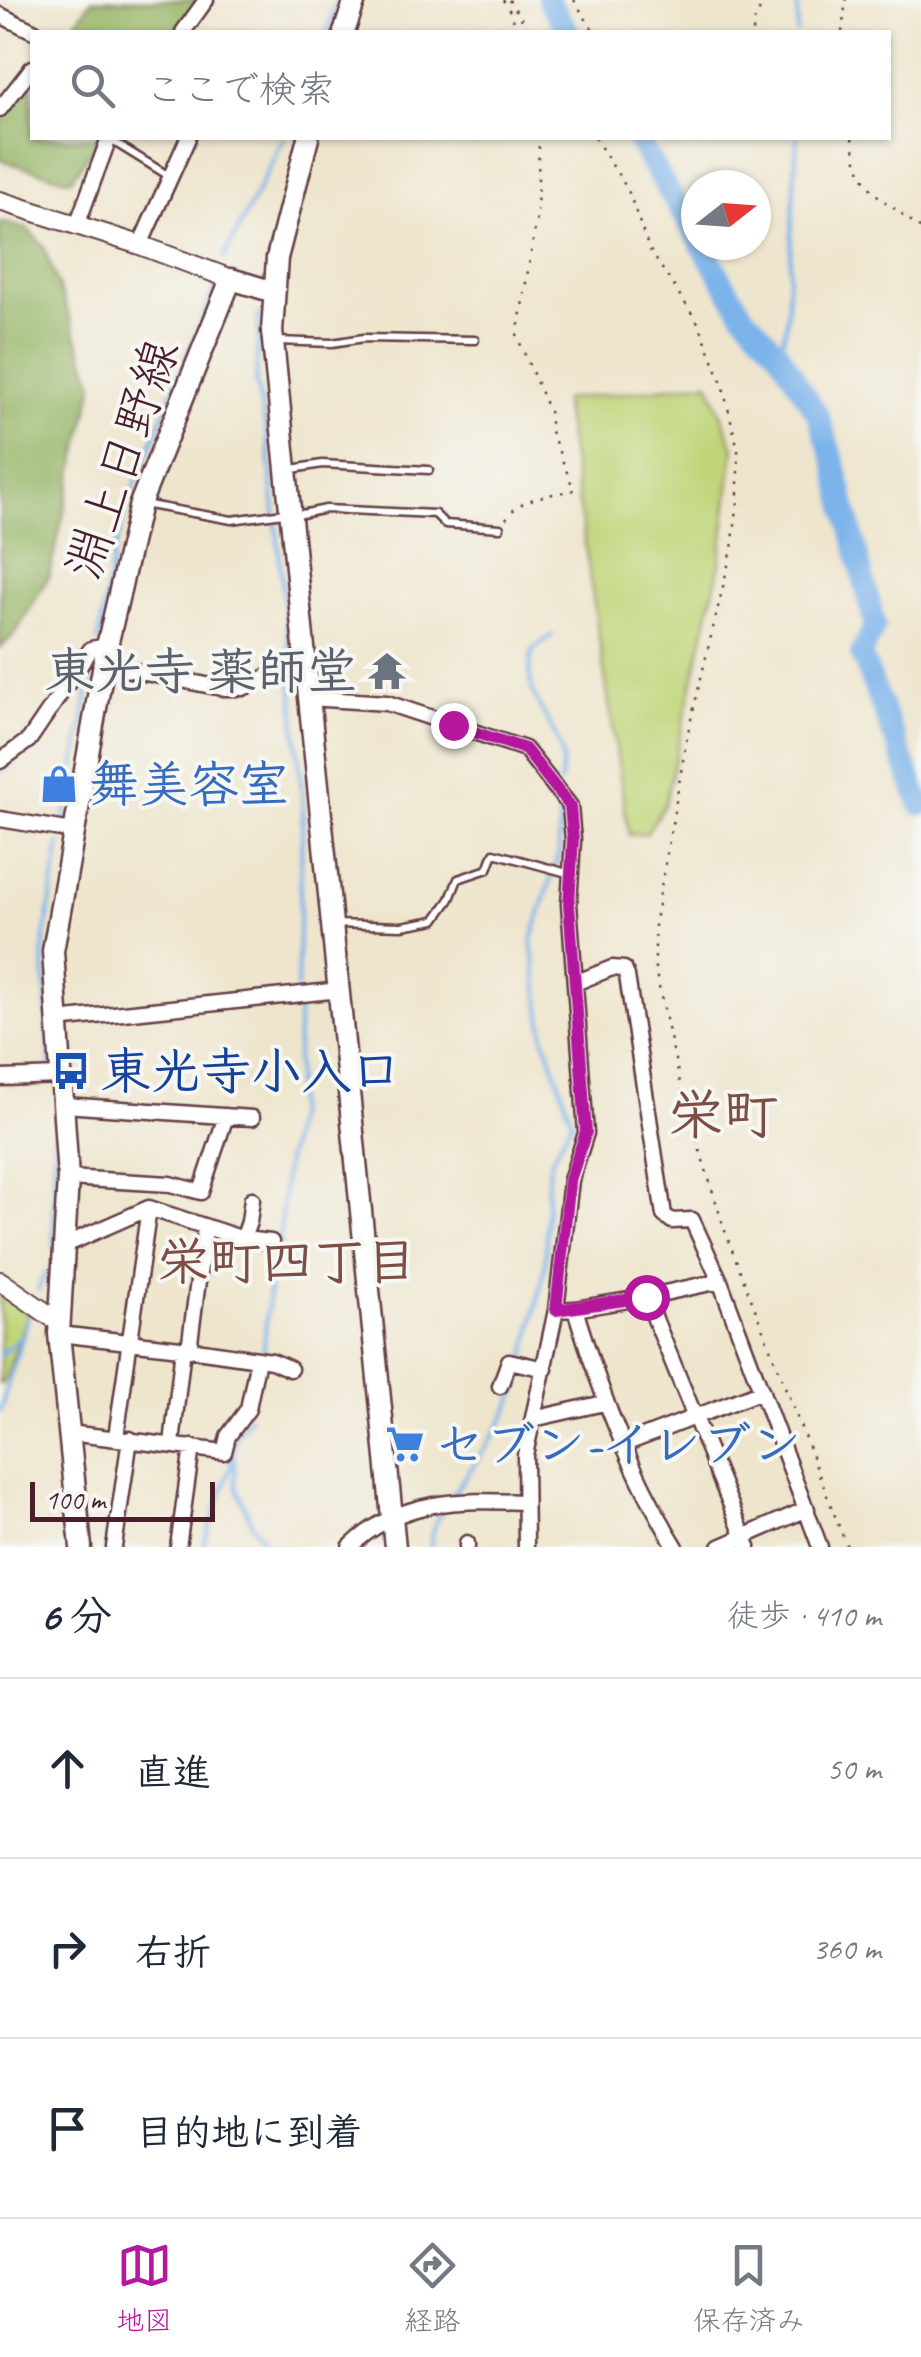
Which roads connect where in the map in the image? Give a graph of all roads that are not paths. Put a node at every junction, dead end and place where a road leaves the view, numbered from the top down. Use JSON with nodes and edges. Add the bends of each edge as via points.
{"nodes":[{"id":1,"x":12,"y":0,"type":"edge"},
{"id":2,"x":206,"y":0,"type":"edge"},
{"id":3,"x":355,"y":0,"type":"edge"},
{"id":4,"x":3,"y":16,"type":"edge"},
{"id":5,"x":32,"y":30,"type":"edge"},
{"id":6,"x":184,"y":30,"type":"edge"},
{"id":7,"x":345,"y":30,"type":"edge"},
{"id":8,"x":30,"y":71,"type":"edge"},
{"id":9,"x":0,"y":110,"type":"edge"},
{"id":10,"x":107,"y":140,"type":"edge"},
{"id":11,"x":111,"y":140,"type":"edge"},
{"id":12,"x":187,"y":140,"type":"edge"},
{"id":13,"x":307,"y":140,"type":"edge"},
{"id":14,"x":169,"y":176,"type":"junction"},
{"id":15,"x":0,"y":201,"type":"edge"},
{"id":16,"x":78,"y":225,"type":"junction"},
{"id":17,"x":140,"y":246,"type":"junction"},
{"id":18,"x":231,"y":279,"type":"junction"},
{"id":19,"x":274,"y":292,"type":"junction"},
{"id":20,"x":475,"y":340,"type":"dead end"},
{"id":21,"x":273,"y":341,"type":"junction"},
{"id":22,"x":286,"y":470,"type":"junction"},
{"id":23,"x":429,"y":470,"type":"dead end"},
{"id":24,"x":140,"y":504,"type":"junction"},
{"id":25,"x":291,"y":514,"type":"junction"},
{"id":26,"x":500,"y":528,"type":"road end"},
{"id":27,"x":106,"y":655,"type":"junction"},
{"id":28,"x":305,"y":659,"type":"junction"},
{"id":29,"x":309,"y":698,"type":"junction"},
{"id":30,"x":0,"y":761,"type":"edge"},
{"id":31,"x":0,"y":819,"type":"edge"},
{"id":32,"x":72,"y":831,"type":"junction"},
{"id":33,"x":565,"y":873,"type":"junction"},
{"id":34,"x":333,"y":924,"type":"junction"},
{"id":35,"x":576,"y":983,"type":"junction"},
{"id":36,"x":340,"y":990,"type":"junction"},
{"id":37,"x":57,"y":1020,"type":"junction"},
{"id":38,"x":62,"y":1076,"type":"junction"},
{"id":39,"x":0,"y":1078,"type":"edge"},
{"id":40,"x":64,"y":1106,"type":"junction"},
{"id":41,"x":226,"y":1116,"type":"junction"},
{"id":42,"x":252,"y":1118,"type":"dead end"},
{"id":43,"x":68,"y":1178,"type":"junction"},
{"id":44,"x":252,"y":1199,"type":"dead end"},
{"id":45,"x":150,"y":1208,"type":"junction"},
{"id":46,"x":205,"y":1228,"type":"junction"},
{"id":47,"x":243,"y":1239,"type":"junction"},
{"id":48,"x":271,"y":1242,"type":"dead end"},
{"id":49,"x":65,"y":1245,"type":"junction"},
{"id":50,"x":720,"y":1281,"type":"junction"},
{"id":51,"x":0,"y":1282,"type":"edge"},
{"id":52,"x":646,"y":1297,"type":"junction"},
{"id":53,"x":574,"y":1309,"type":"junction"},
{"id":54,"x":556,"y":1310,"type":"junction"},
{"id":55,"x":59,"y":1328,"type":"junction"},
{"id":56,"x":130,"y":1342,"type":"junction"},
{"id":57,"x":186,"y":1348,"type":"junction"},
{"id":58,"x":258,"y":1359,"type":"junction"},
{"id":59,"x":532,"y":1366,"type":"junction"},
{"id":60,"x":290,"y":1369,"type":"dead end"},
{"id":61,"x":500,"y":1386,"type":"dead end"},
{"id":62,"x":762,"y":1391,"type":"junction"},
{"id":63,"x":604,"y":1403,"type":"junction"},
{"id":64,"x":694,"y":1416,"type":"junction"},
{"id":65,"x":533,"y":1418,"type":"junction"},
{"id":66,"x":69,"y":1433,"type":"junction"},
{"id":67,"x":123,"y":1438,"type":"junction"},
{"id":68,"x":172,"y":1444,"type":"junction"},
{"id":69,"x":622,"y":1445,"type":"junction"},
{"id":70,"x":192,"y":1447,"type":"junction"},
{"id":71,"x":524,"y":1502,"type":"junction"},
{"id":72,"x":807,"y":1509,"type":"junction"},
{"id":73,"x":392,"y":1518,"type":"junction"},
{"id":74,"x":746,"y":1542,"type":"edge"},
{"id":75,"x":81,"y":1547,"type":"edge"},
{"id":76,"x":114,"y":1547,"type":"edge"},
{"id":77,"x":178,"y":1547,"type":"edge"},
{"id":78,"x":350,"y":1547,"type":"edge"},
{"id":79,"x":396,"y":1547,"type":"edge"},
{"id":80,"x":526,"y":1547,"type":"edge"},
{"id":81,"x":676,"y":1547,"type":"edge"},
{"id":82,"x":720,"y":1547,"type":"edge"},
{"id":83,"x":820,"y":1547,"type":"edge"}],
"edges":[{"from":1,"to":4,"type":"street"},
{"from":2,"to":6,"type":"street"},
{"from":3,"to":7,"type":"main road"},
{"from":4,"to":5,"type":"street"},
{"from":8,"to":9,"type":"street"},
{"from":10,"to":16,"type":"street"},
{"from":11,"to":14,"type":"lane"},
{"from":12,"to":14,"type":"street"},
{"from":13,"to":19,"type":"main road"},
{"from":14,"to":17,"type":"street"},
{"from":15,"to":16,"type":"street"},
{"from":16,"to":17,"type":"street"},
{"from":17,"to":18,"type":"street"},
{"from":18,"to":19,"type":"main road"},
{"from":18,"to":24,"type":"main road","name":"淵上日野線"},
{"from":19,"to":21,"type":"main road"},
{"from":20,"to":21,"type":"lane"},
{"from":21,"to":22,"type":"main road"},
{"from":22,"to":23,"type":"lane","via":[[322,464]]},
{"from":22,"to":25,"type":"main road"},
{"from":24,"to":25,"type":"lane","via":[[232,520]]},
{"from":24,"to":27,"type":"main road","name":"淵上日野線"},
{"from":25,"to":26,"type":"lane","via":[[435,514],[444,524]]},
{"from":25,"to":28,"type":"main road"},
{"from":27,"to":28,"type":"street","via":[[222,688],[244,688]]},
{"from":27,"to":30,"type":"street","via":[[91,649],[29,740]]},
{"from":27,"to":32,"type":"main road","name":"淵上日野線"},
{"from":28,"to":29,"type":"main road"},
{"from":29,"to":33,"type":"street","via":[[387,704],[525,749],[570,806],[573,840]]},
{"from":29,"to":34,"type":"main road"},
{"from":31,"to":32,"type":"street"},
{"from":32,"to":37,"type":"main road","name":"淵上日野線","via":[[53,951]]},
{"from":33,"to":34,"type":"lane","via":[[494,852],[488,870],[458,878],[434,920]]},
{"from":33,"to":35,"type":"street"},
{"from":34,"to":36,"type":"main road"},
{"from":35,"to":50,"type":"street","via":[[612,968],[624,970],[664,1214],[672,1221],[692,1220]]},
{"from":35,"to":54,"type":"street","via":[[586,1132],[570,1180]]},
{"from":36,"to":37,"type":"street"},
{"from":36,"to":73,"type":"main road"},
{"from":37,"to":38,"type":"main road","name":"淵上日野線"},
{"from":38,"to":39,"type":"street"},
{"from":38,"to":40,"type":"main road","name":"淵上日野線"},
{"from":40,"to":41,"type":"street"},
{"from":40,"to":43,"type":"main road","name":"淵上日野線"},
{"from":41,"to":42,"type":"street"},
{"from":41,"to":43,"type":"street","via":[[201,1192]]},
{"from":43,"to":49,"type":"main road","name":"淵上日野線"},
{"from":44,"to":47,"type":"street"},
{"from":45,"to":46,"type":"street"},
{"from":45,"to":49,"type":"street"},
{"from":45,"to":56,"type":"street"},
{"from":46,"to":47,"type":"street"},
{"from":46,"to":57,"type":"street"},
{"from":47,"to":48,"type":"street"},
{"from":49,"to":55,"type":"main road","name":"淵上日野線"},
{"from":50,"to":52,"type":"street"},
{"from":50,"to":62,"type":"street"},
{"from":51,"to":55,"type":"street"},
{"from":52,"to":53,"type":"street"},
{"from":52,"to":64,"type":"street"},
{"from":53,"to":54,"type":"street"},
{"from":53,"to":63,"type":"street"},
{"from":54,"to":59,"type":"street"},
{"from":55,"to":56,"type":"street"},
{"from":55,"to":66,"type":"main road","name":"淵上日野線"},
{"from":56,"to":57,"type":"street"},
{"from":56,"to":67,"type":"street"},
{"from":57,"to":58,"type":"street"},
{"from":57,"to":68,"type":"street"},
{"from":58,"to":60,"type":"street"},
{"from":58,"to":70,"type":"street","via":[[248,1409],[224,1452]]},
{"from":59,"to":61,"type":"street","via":[[509,1361]]},
{"from":59,"to":65,"type":"street"},
{"from":62,"to":64,"type":"street"},
{"from":62,"to":72,"type":"street"},
{"from":63,"to":65,"type":"street"},
{"from":63,"to":69,"type":"street"},
{"from":64,"to":69,"type":"street"},
{"from":64,"to":74,"type":"street"},
{"from":65,"to":71,"type":"street"},
{"from":66,"to":67,"type":"street"},
{"from":66,"to":75,"type":"main road","name":"淵上日野線"},
{"from":67,"to":68,"type":"street"},
{"from":67,"to":76,"type":"street"},
{"from":68,"to":70,"type":"street"},
{"from":69,"to":81,"type":"street"},
{"from":70,"to":77,"type":"street"},
{"from":71,"to":73,"type":"street","via":[[455,1500]]},
{"from":71,"to":80,"type":"street"},
{"from":72,"to":74,"type":"street"},
{"from":72,"to":83,"type":"street"},
{"from":73,"to":78,"type":"street"},
{"from":73,"to":79,"type":"main road"},
{"from":74,"to":82,"type":"street"}]}
